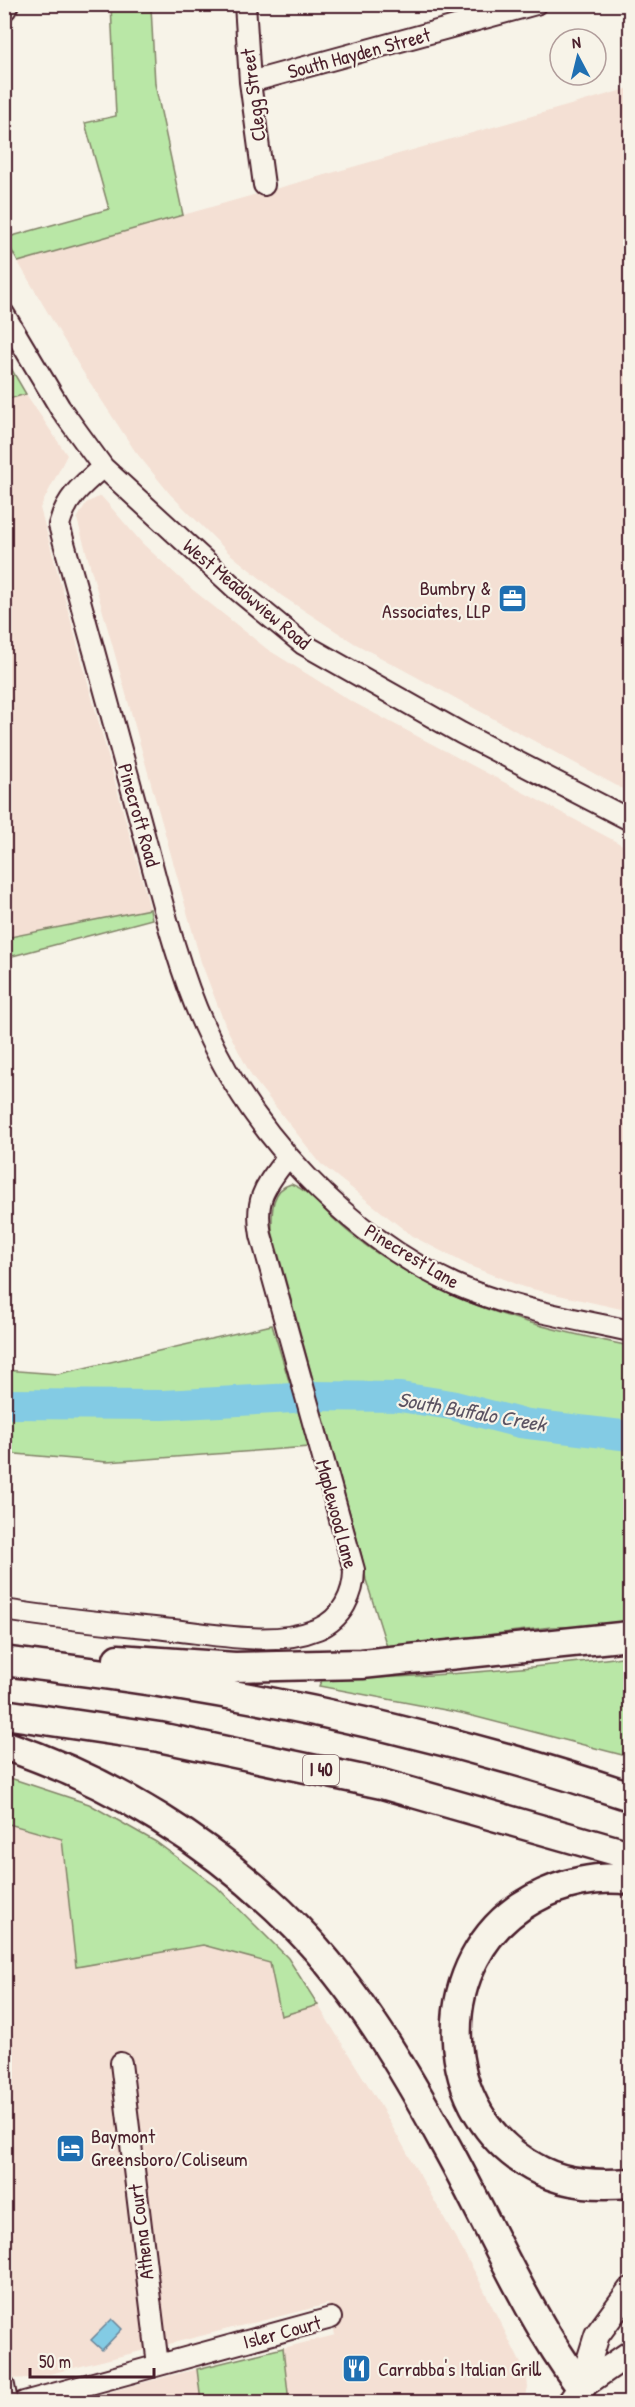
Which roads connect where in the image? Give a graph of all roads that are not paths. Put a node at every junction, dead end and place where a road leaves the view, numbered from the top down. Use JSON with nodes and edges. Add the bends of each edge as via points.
{"nodes":[{"id":1,"x":244,"y":4,"type":"edge"},
{"id":2,"x":536,"y":4,"type":"edge"},
{"id":3,"x":250,"y":82,"type":"junction"},
{"id":4,"x":264,"y":184,"type":"dead end"},
{"id":5,"x":4,"y":314,"type":"edge"},
{"id":6,"x":103,"y":467,"type":"junction"},
{"id":7,"x":630,"y":820,"type":"edge"},
{"id":8,"x":288,"y":1156,"type":"junction"},
{"id":9,"x":630,"y":1331,"type":"edge"},
{"id":10,"x":4,"y":1610,"type":"edge"},
{"id":11,"x":630,"y":1636,"type":"edge"},
{"id":12,"x":4,"y":1650,"type":"edge"},
{"id":13,"x":4,"y":1661,"type":"edge"},
{"id":14,"x":4,"y":1714,"type":"edge"},
{"id":15,"x":4,"y":1745,"type":"edge"},
{"id":16,"x":630,"y":1796,"type":"edge"},
{"id":17,"x":630,"y":1855,"type":"edge"},
{"id":18,"x":630,"y":1880,"type":"edge"},
{"id":19,"x":121,"y":2063,"type":"dead end"},
{"id":20,"x":630,"y":2183,"type":"edge"},
{"id":21,"x":630,"y":2290,"type":"edge"},
{"id":22,"x":331,"y":2318,"type":"dead end"},
{"id":23,"x":630,"y":2353,"type":"edge"},
{"id":24,"x":158,"y":2365,"type":"junction"},
{"id":25,"x":4,"y":2386,"type":"edge"},
{"id":26,"x":579,"y":2398,"type":"edge"},
{"id":27,"x":7,"y":2403,"type":"edge"},
{"id":28,"x":24,"y":2403,"type":"edge"}],
"edges":[{"from":1,"to":3,"type":"street","name":"Clegg Street"},
{"from":2,"to":3,"type":"street","name":"South Hayden Street"},
{"from":3,"to":4,"type":"street","name":"Clegg Street"},
{"from":5,"to":6,"type":"street","name":"West Meadowview Road","via":[[60,408]]},
{"from":6,"to":7,"type":"street","name":"West Meadowview Road","via":[[236,590],[303,644],[461,734]]},
{"from":6,"to":8,"type":"street","name":"Pinecroft Road","via":[[76,490],[63,509],[59,525],[171,930],[204,1025],[232,1079]]},
{"from":8,"to":9,"type":"street","name":"Pinecrest Lane","via":[[322,1194],[361,1227],[453,1283],[505,1303]]},
{"from":8,"to":10,"type":"street","name":"Maplewood Lane","via":[[266,1186],[257,1213],[354,1570],[349,1600],[321,1628],[279,1638],[81,1621]]},
{"from":11,"to":12,"type":"highway","via":[[339,1665],[235,1667]]},
{"from":13,"to":16,"type":"highway","via":[[175,1684],[372,1724]]},
{"from":14,"to":17,"type":"highway","number":"I 40","via":[[159,1737],[348,1776]]},
{"from":15,"to":26,"type":"highway","via":[[89,1779],[144,1809],[201,1845],[296,1927],[386,2043],[446,2146]]},
{"from":18,"to":20,"type":"highway","via":[[586,1881],[552,1888],[505,1916],[471,1963],[460,1996],[455,2030],[470,2096],[504,2144],[540,2171],[565,2180]]},
{"from":19,"to":24,"type":"street","name":"Athena Court"},
{"from":21,"to":26,"type":"main road","via":[[597,2335]]},
{"from":22,"to":24,"type":"street","name":"Isler Court"},
{"from":23,"to":26,"type":"main road"},
{"from":24,"to":28,"type":"street","name":"Isler Court"},
{"from":25,"to":27,"type":"street"}]}
